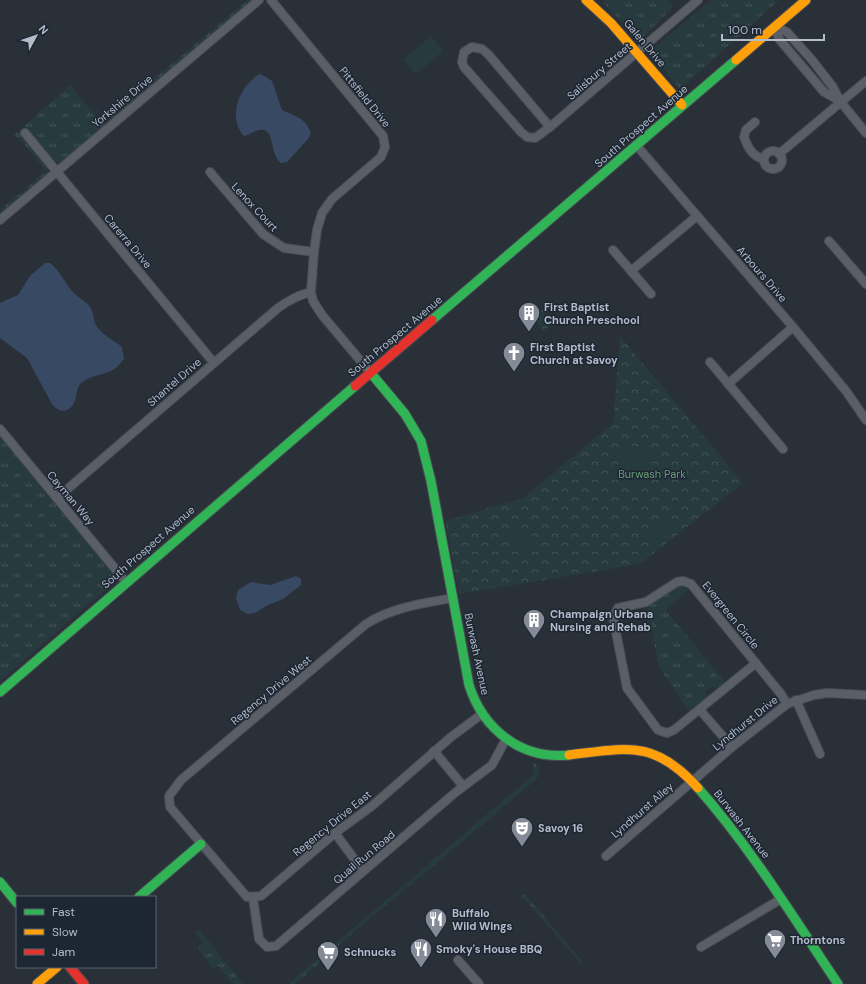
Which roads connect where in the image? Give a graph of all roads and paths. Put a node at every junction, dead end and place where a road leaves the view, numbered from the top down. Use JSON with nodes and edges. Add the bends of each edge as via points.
{"nodes":[{"id":1,"x":259,"y":0,"type":"edge"},
{"id":2,"x":271,"y":0,"type":"edge"},
{"id":3,"x":586,"y":0,"type":"edge"},
{"id":4,"x":698,"y":0,"type":"edge"},
{"id":5,"x":806,"y":0,"type":"edge"},
{"id":6,"x":775,"y":27,"type":"junction"},
{"id":7,"x":637,"y":53,"type":"junction"},
{"id":8,"x":812,"y":60,"type":"junction"},
{"id":9,"x":803,"y":68,"type":"junction"},
{"id":10,"x":866,"y":81,"type":"edge"},
{"id":11,"x":840,"y":101,"type":"junction"},
{"id":12,"x":682,"y":105,"type":"junction"},
{"id":13,"x":755,"y":122,"type":"dead end"},
{"id":14,"x":550,"y":127,"type":"junction"},
{"id":15,"x":24,"y":133,"type":"dead end"},
{"id":16,"x":866,"y":133,"type":"edge"},
{"id":17,"x":637,"y":146,"type":"junction"},
{"id":18,"x":779,"y":154,"type":"junction"},
{"id":19,"x":764,"y":159,"type":"junction"},
{"id":20,"x":56,"y":172,"type":"junction"},
{"id":21,"x":210,"y":172,"type":"dead end"},
{"id":22,"x":697,"y":216,"type":"junction"},
{"id":23,"x":0,"y":220,"type":"edge"},
{"id":24,"x":829,"y":241,"type":"dead end"},
{"id":25,"x":614,"y":250,"type":"dead end"},
{"id":26,"x":314,"y":252,"type":"junction"},
{"id":27,"x":631,"y":271,"type":"junction"},
{"id":28,"x":866,"y":284,"type":"edge"},
{"id":29,"x":312,"y":292,"type":"junction"},
{"id":30,"x":651,"y":294,"type":"dead end"},
{"id":31,"x":793,"y":327,"type":"junction"},
{"id":32,"x":214,"y":362,"type":"junction"},
{"id":33,"x":710,"y":362,"type":"dead end"},
{"id":34,"x":370,"y":372,"type":"junction"},
{"id":35,"x":728,"y":384,"type":"junction"},
{"id":36,"x":865,"y":416,"type":"edge"},
{"id":37,"x":0,"y":429,"type":"edge"},
{"id":38,"x":784,"y":449,"type":"dead end"},
{"id":39,"x":56,"y":498,"type":"junction"},
{"id":40,"x":126,"y":582,"type":"junction"},
{"id":41,"x":453,"y":598,"type":"junction"},
{"id":42,"x":756,"y":663,"type":"junction"},
{"id":43,"x":0,"y":692,"type":"edge"},
{"id":44,"x":866,"y":695,"type":"edge"},
{"id":45,"x":796,"y":700,"type":"junction"},
{"id":46,"x":787,"y":704,"type":"junction"},
{"id":47,"x":700,"y":710,"type":"junction"},
{"id":48,"x":482,"y":714,"type":"junction"},
{"id":49,"x":506,"y":739,"type":"junction"},
{"id":50,"x":732,"y":747,"type":"junction"},
{"id":51,"x":434,"y":751,"type":"junction"},
{"id":52,"x":820,"y":754,"type":"dead end"},
{"id":53,"x":692,"y":781,"type":"junction"},
{"id":54,"x":463,"y":786,"type":"junction"},
{"id":55,"x":335,"y":833,"type":"junction"},
{"id":56,"x":201,"y":844,"type":"junction"},
{"id":57,"x":606,"y":856,"type":"dead end"},
{"id":58,"x":363,"y":871,"type":"junction"},
{"id":59,"x":0,"y":882,"type":"edge"},
{"id":60,"x":140,"y":896,"type":"edge"},
{"id":61,"x":253,"y":898,"type":"junction"},
{"id":62,"x":781,"y":899,"type":"junction"},
{"id":63,"x":16,"y":902,"type":"edge"},
{"id":64,"x":701,"y":947,"type":"dead end"},
{"id":65,"x":458,"y":960,"type":"dead end"},
{"id":66,"x":56,"y":968,"type":"edge"},
{"id":67,"x":71,"y":968,"type":"edge"},
{"id":68,"x":37,"y":984,"type":"edge"},
{"id":69,"x":84,"y":984,"type":"edge"},
{"id":70,"x":479,"y":984,"type":"edge"},
{"id":71,"x":838,"y":984,"type":"edge"}],
"edges":[{"from":1,"to":20,"type":"street","name":"Yorkshire Drive"},
{"from":2,"to":26,"type":"street","name":"Pittsfield Drive","via":[[382,133],[385,141],[381,157],[332,199],[322,213]]},
{"from":3,"to":7,"type":"main road","name":"Galen Drive","via":[[611,22]]},
{"from":4,"to":7,"type":"street","name":"Salisbury Street"},
{"from":5,"to":6,"type":"main road","name":"South Prospect Avenue"},
{"from":6,"to":8,"type":"street","via":[[787,32]]},
{"from":6,"to":9,"type":"street","via":[[779,39]]},
{"from":6,"to":12,"type":"main road","name":"South Prospect Avenue"},
{"from":7,"to":12,"type":"main road","name":"Galen Drive"},
{"from":7,"to":14,"type":"street","name":"Salisbury Street"},
{"from":8,"to":9,"type":"street"},
{"from":8,"to":11,"type":"street","via":[[833,87]]},
{"from":9,"to":11,"type":"street","via":[[824,92]]},
{"from":10,"to":11,"type":"street"},
{"from":11,"to":16,"type":"street"},
{"from":11,"to":18,"type":"street"},
{"from":12,"to":17,"type":"main road","name":"South Prospect Avenue"},
{"from":13,"to":19,"type":"street","via":[[746,130],[744,137],[748,148],[757,158]]},
{"from":14,"to":14,"type":"street","name":"Salisbury Street","via":[[482,49],[472,46],[464,52],[464,67],[521,132],[527,137],[535,138]]},
{"from":15,"to":20,"type":"street","name":"Carerra Drive"},
{"from":17,"to":22,"type":"street","name":"Arbours Drive"},
{"from":17,"to":34,"type":"main road","name":"South Prospect Avenue"},
{"from":18,"to":19,"type":"street","via":[[770,152]]},
{"from":18,"to":19,"type":"street","via":[[780,164],[774,168],[767,166]]},
{"from":20,"to":23,"type":"street","name":"Yorkshire Drive"},
{"from":20,"to":32,"type":"street","name":"Carerra Drive"},
{"from":21,"to":26,"type":"street","name":"Lenox Court","via":[[263,234],[284,248]]},
{"from":22,"to":27,"type":"street"},
{"from":22,"to":31,"type":"street","name":"Arbours Drive"},
{"from":24,"to":28,"type":"street"},
{"from":25,"to":27,"type":"street"},
{"from":26,"to":29,"type":"street","name":"Pittsfield Drive"},
{"from":27,"to":30,"type":"street"},
{"from":29,"to":32,"type":"street","name":"Shantel Drive","via":[[289,300]]},
{"from":29,"to":34,"type":"street","name":"Pittsfield Drive","via":[[313,301],[322,315]]},
{"from":31,"to":35,"type":"street"},
{"from":31,"to":36,"type":"street","name":"Arbours Drive"},
{"from":32,"to":39,"type":"street","name":"Shantel Drive"},
{"from":33,"to":35,"type":"street"},
{"from":34,"to":40,"type":"main road","name":"South Prospect Avenue"},
{"from":34,"to":41,"type":"main road","name":"Burwash Avenue","via":[[402,409],[421,441]]},
{"from":35,"to":38,"type":"street"},
{"from":37,"to":39,"type":"street","name":"Cayman Way"},
{"from":39,"to":40,"type":"street","name":"Cayman Way"},
{"from":40,"to":43,"type":"main road","name":"South Prospect Avenue"},
{"from":41,"to":48,"type":"main road","name":"Burwash Avenue","via":[[469,686]]},
{"from":41,"to":56,"type":"street","name":"Regency Drive West","via":[[396,610],[376,617],[181,780],[169,796],[170,807]]},
{"from":42,"to":46,"type":"street","name":"Evergreen Circle"},
{"from":42,"to":47,"type":"street","name":"Evergreen Circle"},
{"from":42,"to":47,"type":"street","name":"Evergreen Circle","via":[[687,582],[677,582],[646,602],[618,608],[613,616],[625,682],[653,725],[658,730],[670,732]]},
{"from":44,"to":45,"type":"street","name":"Lyndhurst Drive","via":[[827,693]]},
{"from":45,"to":46,"type":"street","name":"Lyndhurst Drive"},
{"from":45,"to":52,"type":"street"},
{"from":46,"to":50,"type":"street","name":"Lyndhurst Drive"},
{"from":47,"to":50,"type":"street"},
{"from":48,"to":49,"type":"main road","name":"Burwash Avenue"},
{"from":48,"to":51,"type":"street","name":"Regency Drive East"},
{"from":49,"to":53,"type":"main road","name":"Burwash Avenue","via":[[524,750],[549,756],[568,756],[613,749],[643,750],[668,760]]},
{"from":49,"to":54,"type":"street","name":"Quail Run Road","via":[[492,765]]},
{"from":50,"to":53,"type":"street","name":"Lyndhurst Drive"},
{"from":51,"to":54,"type":"street"},
{"from":51,"to":55,"type":"street","name":"Regency Drive East","via":[[372,806]]},
{"from":53,"to":57,"type":"street","name":"Lyndhurst Alley"},
{"from":53,"to":62,"type":"main road","name":"Burwash Avenue","via":[[744,844]]},
{"from":54,"to":58,"type":"street","name":"Quail Run Road"},
{"from":55,"to":58,"type":"street"},
{"from":55,"to":61,"type":"street","name":"Regency Drive East","via":[[261,896]]},
{"from":56,"to":60,"type":"main road"},
{"from":56,"to":61,"type":"street","via":[[247,897]]},
{"from":58,"to":61,"type":"street","name":"Quail Run Road","via":[[272,947],[264,945],[260,939]]},
{"from":59,"to":63,"type":"main road"},
{"from":62,"to":64,"type":"street"},
{"from":62,"to":71,"type":"main road","name":"Burwash Avenue"},
{"from":65,"to":70,"type":"street"},
{"from":66,"to":68,"type":"main road"},
{"from":67,"to":69,"type":"main road"}]}
